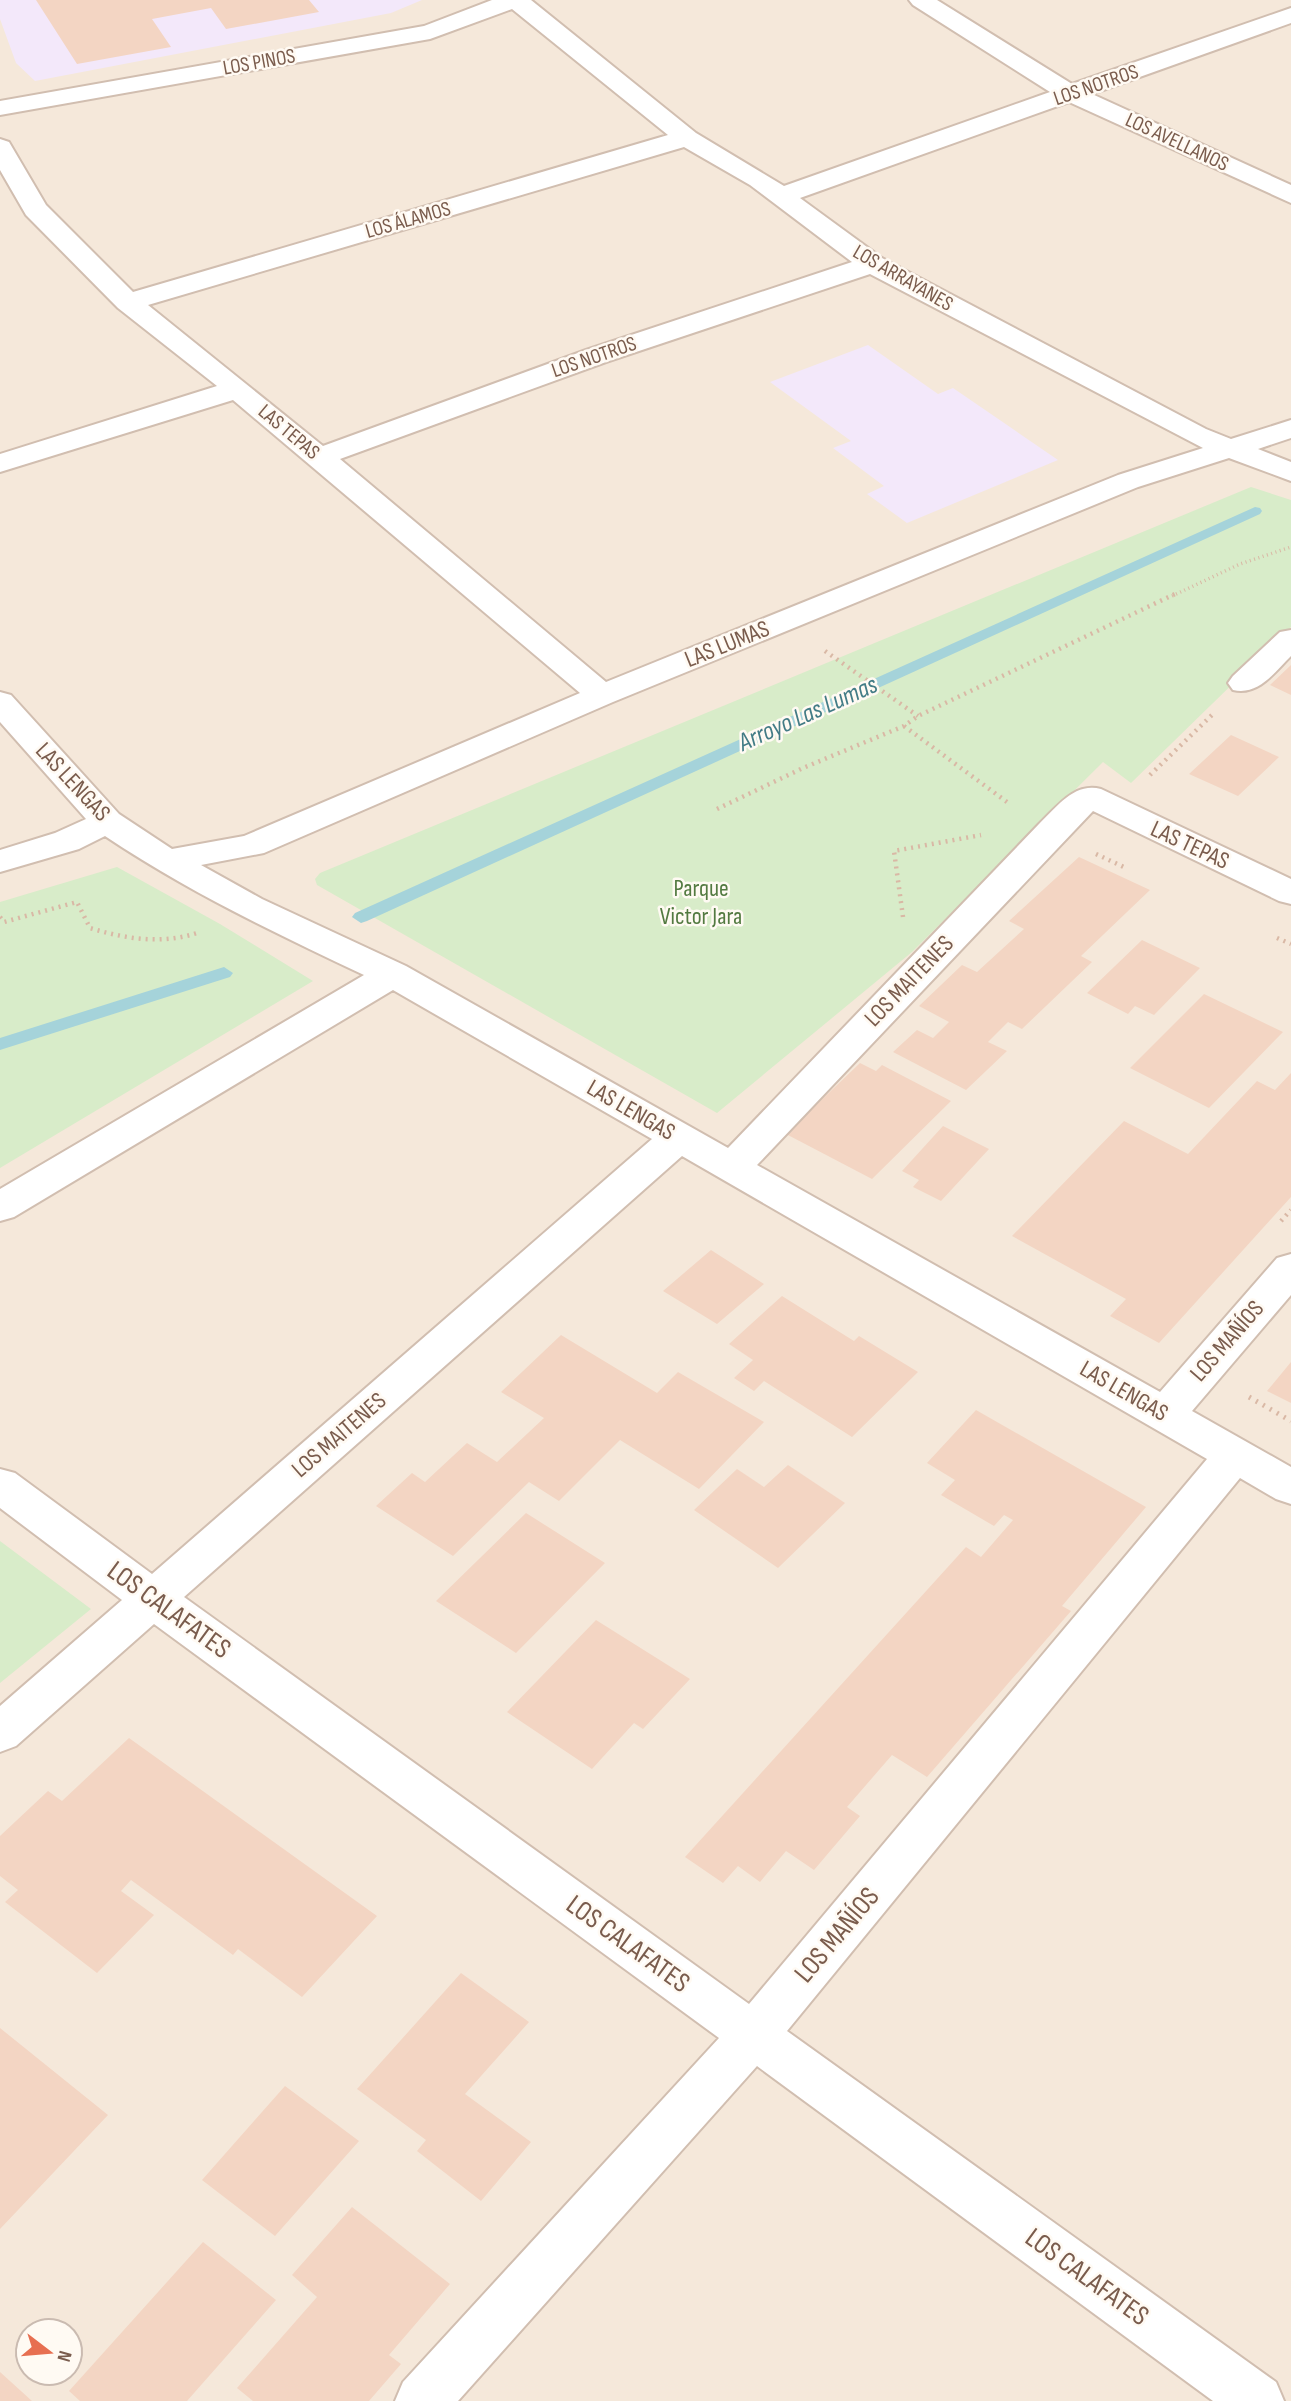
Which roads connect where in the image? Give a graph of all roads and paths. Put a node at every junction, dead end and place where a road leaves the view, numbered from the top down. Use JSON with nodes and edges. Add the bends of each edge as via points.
{"nodes":[{"id":1,"x":515,"y":0,"type":"edge"},
{"id":2,"x":921,"y":0,"type":"edge"},
{"id":3,"x":1291,"y":15,"type":"edge"},
{"id":4,"x":1069,"y":93,"type":"junction"},
{"id":5,"x":0,"y":108,"type":"edge"},
{"id":6,"x":687,"y":138,"type":"junction"},
{"id":7,"x":0,"y":147,"type":"edge"},
{"id":8,"x":1291,"y":195,"type":"edge"},
{"id":9,"x":781,"y":196,"type":"junction"},
{"id":10,"x":872,"y":264,"type":"junction"},
{"id":11,"x":128,"y":302,"type":"junction"},
{"id":12,"x":238,"y":390,"type":"junction"},
{"id":13,"x":1291,"y":403,"type":"edge"},
{"id":14,"x":1291,"y":429,"type":"edge"},
{"id":15,"x":1196,"y":435,"type":"junction"},
{"id":16,"x":1230,"y":447,"type":"junction"},
{"id":17,"x":319,"y":457,"type":"junction"},
{"id":18,"x":0,"y":463,"type":"edge"},
{"id":19,"x":1291,"y":472,"type":"edge"},
{"id":20,"x":1291,"y":547,"type":"edge"},
{"id":21,"x":1291,"y":639,"type":"edge"},
{"id":22,"x":822,"y":648,"type":"dead end"},
{"id":23,"x":1244,"y":682,"type":"joint"},
{"id":24,"x":602,"y":695,"type":"junction"},
{"id":25,"x":0,"y":702,"type":"edge"},
{"id":26,"x":918,"y":716,"type":"junction"},
{"id":27,"x":904,"y":726,"type":"junction"},
{"id":28,"x":1102,"y":803,"type":"junction"},
{"id":29,"x":1015,"y":808,"type":"dead end"},
{"id":30,"x":717,"y":809,"type":"dead end"},
{"id":31,"x":107,"y":822,"type":"junction"},
{"id":32,"x":985,"y":834,"type":"dead end"},
{"id":33,"x":0,"y":860,"type":"edge"},
{"id":34,"x":166,"y":861,"type":"junction"},
{"id":35,"x":1291,"y":893,"type":"edge"},
{"id":36,"x":0,"y":917,"type":"edge"},
{"id":37,"x":904,"y":925,"type":"dead end"},
{"id":38,"x":201,"y":932,"type":"dead end"},
{"id":39,"x":393,"y":974,"type":"junction"},
{"id":40,"x":678,"y":1137,"type":"junction"},
{"id":41,"x":732,"y":1168,"type":"junction"},
{"id":42,"x":0,"y":1207,"type":"edge"},
{"id":43,"x":1291,"y":1210,"type":"edge"},
{"id":44,"x":1273,"y":1230,"type":"dead end"},
{"id":45,"x":1291,"y":1268,"type":"edge"},
{"id":46,"x":1241,"y":1393,"type":"dead end"},
{"id":47,"x":1165,"y":1414,"type":"junction"},
{"id":48,"x":1291,"y":1421,"type":"edge"},
{"id":49,"x":1235,"y":1455,"type":"junction"},
{"id":50,"x":0,"y":1485,"type":"edge"},
{"id":51,"x":1291,"y":1487,"type":"edge"},
{"id":52,"x":152,"y":1598,"type":"junction"},
{"id":53,"x":0,"y":1733,"type":"edge"},
{"id":54,"x":753,"y":2035,"type":"junction"},
{"id":55,"x":422,"y":2401,"type":"edge"},
{"id":56,"x":1257,"y":2401,"type":"edge"}],
"edges":[{"from":1,"to":5,"type":"street","name":"LOS PINOS","via":[[430,32]]},
{"from":1,"to":6,"type":"street","name":"LOS ARRAYANES"},
{"from":2,"to":4,"type":"street","name":"LOS AVELLANOS"},
{"from":3,"to":4,"type":"street","name":"LOS NOTROS"},
{"from":4,"to":8,"type":"street","name":"LOS AVELLANOS"},
{"from":4,"to":9,"type":"street","name":"LOS NOTROS"},
{"from":6,"to":9,"type":"street","name":"LOS ARRAYANES"},
{"from":6,"to":11,"type":"street","name":"LOS ÁLAMOS"},
{"from":7,"to":11,"type":"street","name":"LAS TEPAS","via":[[35,209]]},
{"from":9,"to":10,"type":"street","name":"LOS ARRAYANES"},
{"from":10,"to":15,"type":"street","name":"LOS ARRAYANES"},
{"from":10,"to":17,"type":"street","name":"LOS NOTROS","via":[[596,356]]},
{"from":11,"to":12,"type":"street","name":"LAS TEPAS"},
{"from":12,"to":17,"type":"street","name":"LAS TEPAS"},
{"from":12,"to":18,"type":"street"},
{"from":13,"to":15,"type":"street","via":[[1245,430]]},
{"from":14,"to":16,"type":"street","name":"LAS LUMAS"},
{"from":15,"to":16,"type":"street","name":"LOS ARRAYANES"},
{"from":16,"to":19,"type":"street","name":"LOS ARRAYANES"},
{"from":16,"to":24,"type":"street","name":"LAS LUMAS","via":[[1128,481]]},
{"from":17,"to":24,"type":"street","name":"LAS TEPAS"},
{"from":20,"to":26,"type":"path","via":[[1240,564]]},
{"from":21,"to":23,"type":"street"},
{"from":22,"to":26,"type":"path"},
{"from":23,"to":28,"type":"path"},
{"from":24,"to":34,"type":"street","name":"LAS LUMAS","via":[[252,845]]},
{"from":25,"to":31,"type":"street","name":"LAS LENGAS"},
{"from":26,"to":27,"type":"path"},
{"from":27,"to":29,"type":"path"},
{"from":27,"to":30,"type":"path"},
{"from":28,"to":35,"type":"street","name":"LAS TEPAS"},
{"from":28,"to":41,"type":"street","name":"LOS MAITENES","via":[[1051,832]]},
{"from":31,"to":33,"type":"street","via":[[67,841]]},
{"from":31,"to":34,"type":"street","name":"LAS LENGAS"},
{"from":32,"to":37,"type":"path","via":[[894,850]]},
{"from":34,"to":39,"type":"street","name":"LAS LENGAS","via":[[250,907]]},
{"from":36,"to":38,"type":"path","via":[[4,922],[76,901],[90,928],[110,935],[161,939],[189,938]]},
{"from":39,"to":40,"type":"street","name":"LAS LENGAS"},
{"from":39,"to":42,"type":"street"},
{"from":40,"to":41,"type":"street","name":"LAS LENGAS"},
{"from":40,"to":52,"type":"street","name":"LOS MAITENES"},
{"from":41,"to":47,"type":"street","name":"LAS LENGAS"},
{"from":43,"to":44,"type":"path"},
{"from":45,"to":47,"type":"street","name":"LOS MAÑÍOS"},
{"from":46,"to":48,"type":"path"},
{"from":47,"to":49,"type":"street","name":"LAS LENGAS"},
{"from":49,"to":51,"type":"street","name":"LAS LENGAS"},
{"from":49,"to":54,"type":"street","name":"LOS MAÑÍOS"},
{"from":50,"to":52,"type":"street","name":"LOS CALAFATES"},
{"from":52,"to":53,"type":"street","name":"LOS MAITENES"},
{"from":52,"to":54,"type":"street","name":"LOS CALAFATES"},
{"from":54,"to":55,"type":"street","name":"LOS MAÑÍOS"},
{"from":54,"to":56,"type":"street","name":"LOS CALAFATES"}]}
